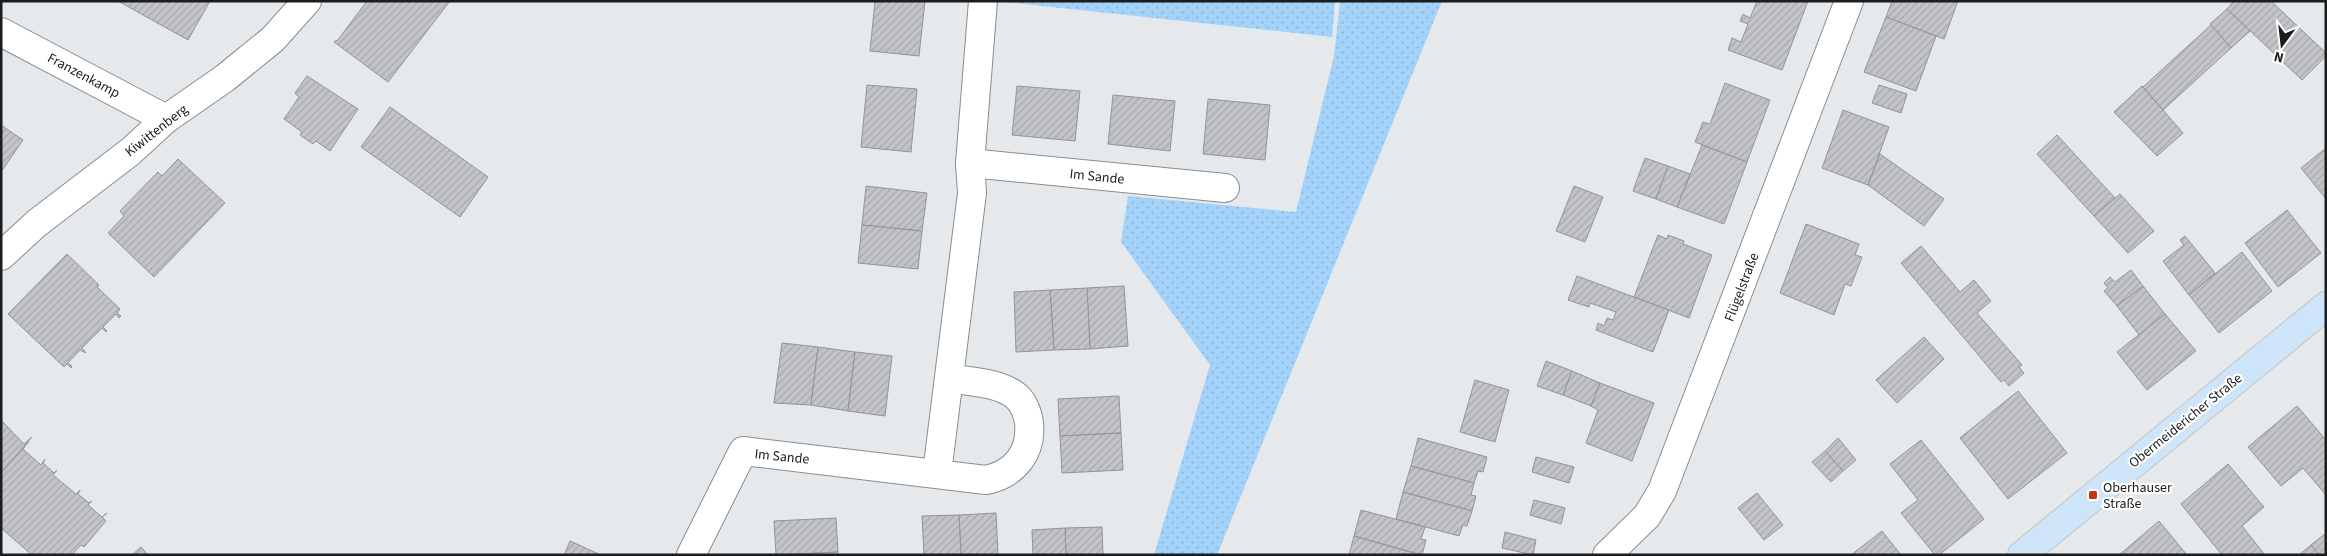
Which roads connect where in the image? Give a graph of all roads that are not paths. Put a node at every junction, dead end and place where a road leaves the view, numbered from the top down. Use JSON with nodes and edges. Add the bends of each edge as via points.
{"nodes":[{"id":1,"x":307,"y":1,"type":"edge"},
{"id":2,"x":983,"y":1,"type":"edge"},
{"id":3,"x":1849,"y":1,"type":"edge"},
{"id":4,"x":1,"y":32,"type":"edge"},
{"id":5,"x":166,"y":119,"type":"junction"},
{"id":6,"x":970,"y":163,"type":"junction"},
{"id":7,"x":1225,"y":188,"type":"dead end"},
{"id":8,"x":1,"y":256,"type":"edge"},
{"id":9,"x":2326,"y":306,"type":"edge"},
{"id":10,"x":950,"y":378,"type":"junction"},
{"id":11,"x":937,"y":473,"type":"junction"},
{"id":12,"x":1616,"y":552,"type":"edge"},
{"id":13,"x":691,"y":555,"type":"edge"},
{"id":14,"x":2022,"y":555,"type":"edge"}],
"edges":[{"from":1,"to":5,"type":"street","name":"Kiwittenberg","via":[[272,39],[225,78]]},
{"from":2,"to":6,"type":"street"},
{"from":3,"to":12,"type":"street","name":"Flügelstraße","via":[[1662,491],[1647,516]]},
{"from":4,"to":5,"type":"street","name":"Franzenkamp"},
{"from":5,"to":8,"type":"street","name":"Kiwittenberg"},
{"from":6,"to":7,"type":"street","name":"Im Sande"},
{"from":6,"to":10,"type":"street","via":[[972,193]]},
{"from":9,"to":14,"type":"main road","name":"Obermeidericher Straße"},
{"from":10,"to":11,"type":"street"},
{"from":10,"to":11,"type":"street","name":"Im Sande","via":[[1009,391],[1023,404],[1030,433],[1023,457],[998,478],[986,480]]},
{"from":11,"to":13,"type":"street","name":"Im Sande","via":[[742,451]]}]}
